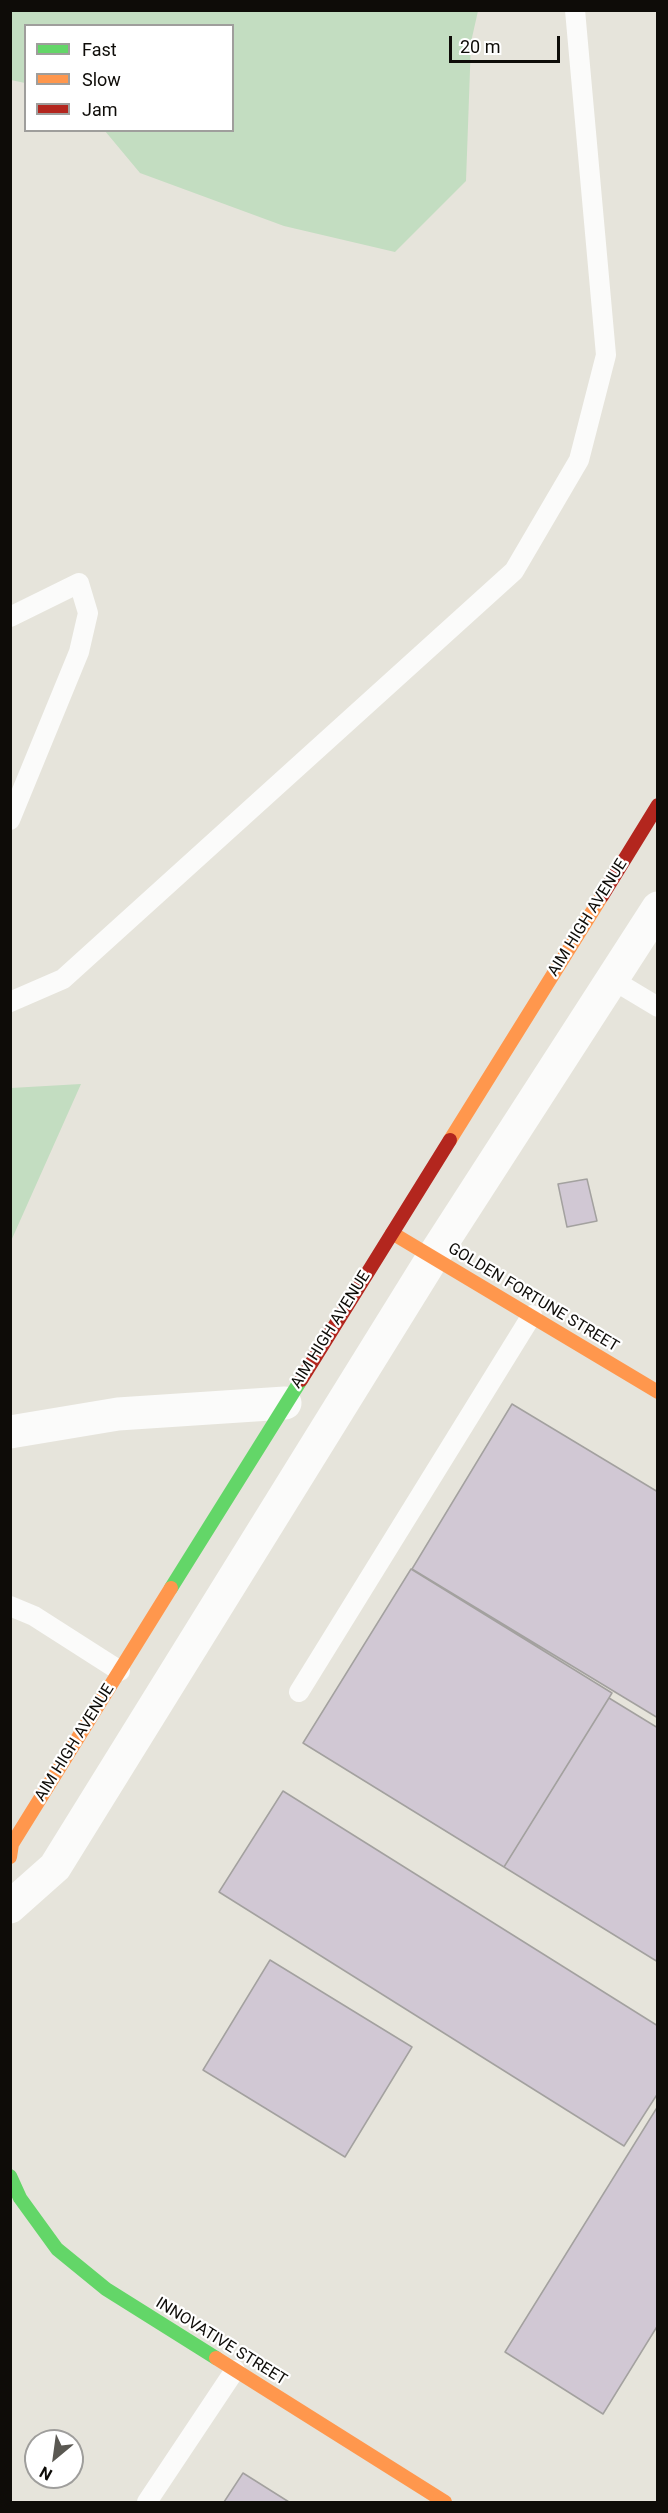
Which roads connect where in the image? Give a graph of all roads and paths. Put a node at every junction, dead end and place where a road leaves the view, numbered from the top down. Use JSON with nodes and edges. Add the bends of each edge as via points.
{"nodes":[{"id":1,"x":575,"y":10,"type":"edge"},
{"id":2,"x":10,"y":617,"type":"edge"},
{"id":3,"x":657,"y":806,"type":"edge"},
{"id":4,"x":10,"y":820,"type":"edge"},
{"id":5,"x":657,"y":908,"type":"edge"},
{"id":6,"x":613,"y":980,"type":"junction"},
{"id":7,"x":10,"y":1002,"type":"edge"},
{"id":8,"x":657,"y":1007,"type":"edge"},
{"id":9,"x":392,"y":1233,"type":"junction"},
{"id":10,"x":433,"y":1257,"type":"junction"},
{"id":11,"x":532,"y":1315,"type":"junction"},
{"id":12,"x":657,"y":1392,"type":"edge"},
{"id":13,"x":285,"y":1403,"type":"junction"},
{"id":14,"x":10,"y":1432,"type":"edge"},
{"id":15,"x":10,"y":1606,"type":"edge"},
{"id":16,"x":120,"y":1671,"type":"junction"},
{"id":17,"x":299,"y":1692,"type":"dead end"},
{"id":18,"x":10,"y":1857,"type":"edge"},
{"id":19,"x":10,"y":1907,"type":"edge"},
{"id":20,"x":10,"y":2176,"type":"edge"},
{"id":21,"x":235,"y":2370,"type":"junction"},
{"id":22,"x":147,"y":2502,"type":"edge"},
{"id":23,"x":445,"y":2502,"type":"edge"}],
"edges":[{"from":1,"to":7,"type":"lane","via":[[606,355],[579,460],[514,571],[63,979]]},
{"from":2,"to":4,"type":"lane","via":[[79,583],[88,613],[79,652]]},
{"from":3,"to":9,"type":"street","name":"AIM HIGH AVENUE"},
{"from":5,"to":6,"type":"street"},
{"from":6,"to":8,"type":"lane"},
{"from":6,"to":10,"type":"street"},
{"from":9,"to":10,"type":"street","name":"GOLDEN FORTUNE STREET"},
{"from":9,"to":13,"type":"street","name":"AIM HIGH AVENUE"},
{"from":10,"to":11,"type":"street","name":"GOLDEN FORTUNE STREET"},
{"from":10,"to":19,"type":"street","via":[[55,1867]]},
{"from":11,"to":12,"type":"street","name":"GOLDEN FORTUNE STREET"},
{"from":11,"to":17,"type":"lane"},
{"from":13,"to":14,"type":"street","via":[[118,1414]]},
{"from":13,"to":16,"type":"street","name":"AIM HIGH AVENUE"},
{"from":15,"to":16,"type":"lane","via":[[33,1616]]},
{"from":16,"to":18,"type":"street","name":"AIM HIGH AVENUE","via":[[12,1844]]},
{"from":20,"to":21,"type":"street","name":"INNOVATIVE STREET","via":[[20,2198],[57,2249],[106,2289]]},
{"from":21,"to":22,"type":"lane"},
{"from":21,"to":23,"type":"street","name":"INNOVATIVE STREET"}]}
